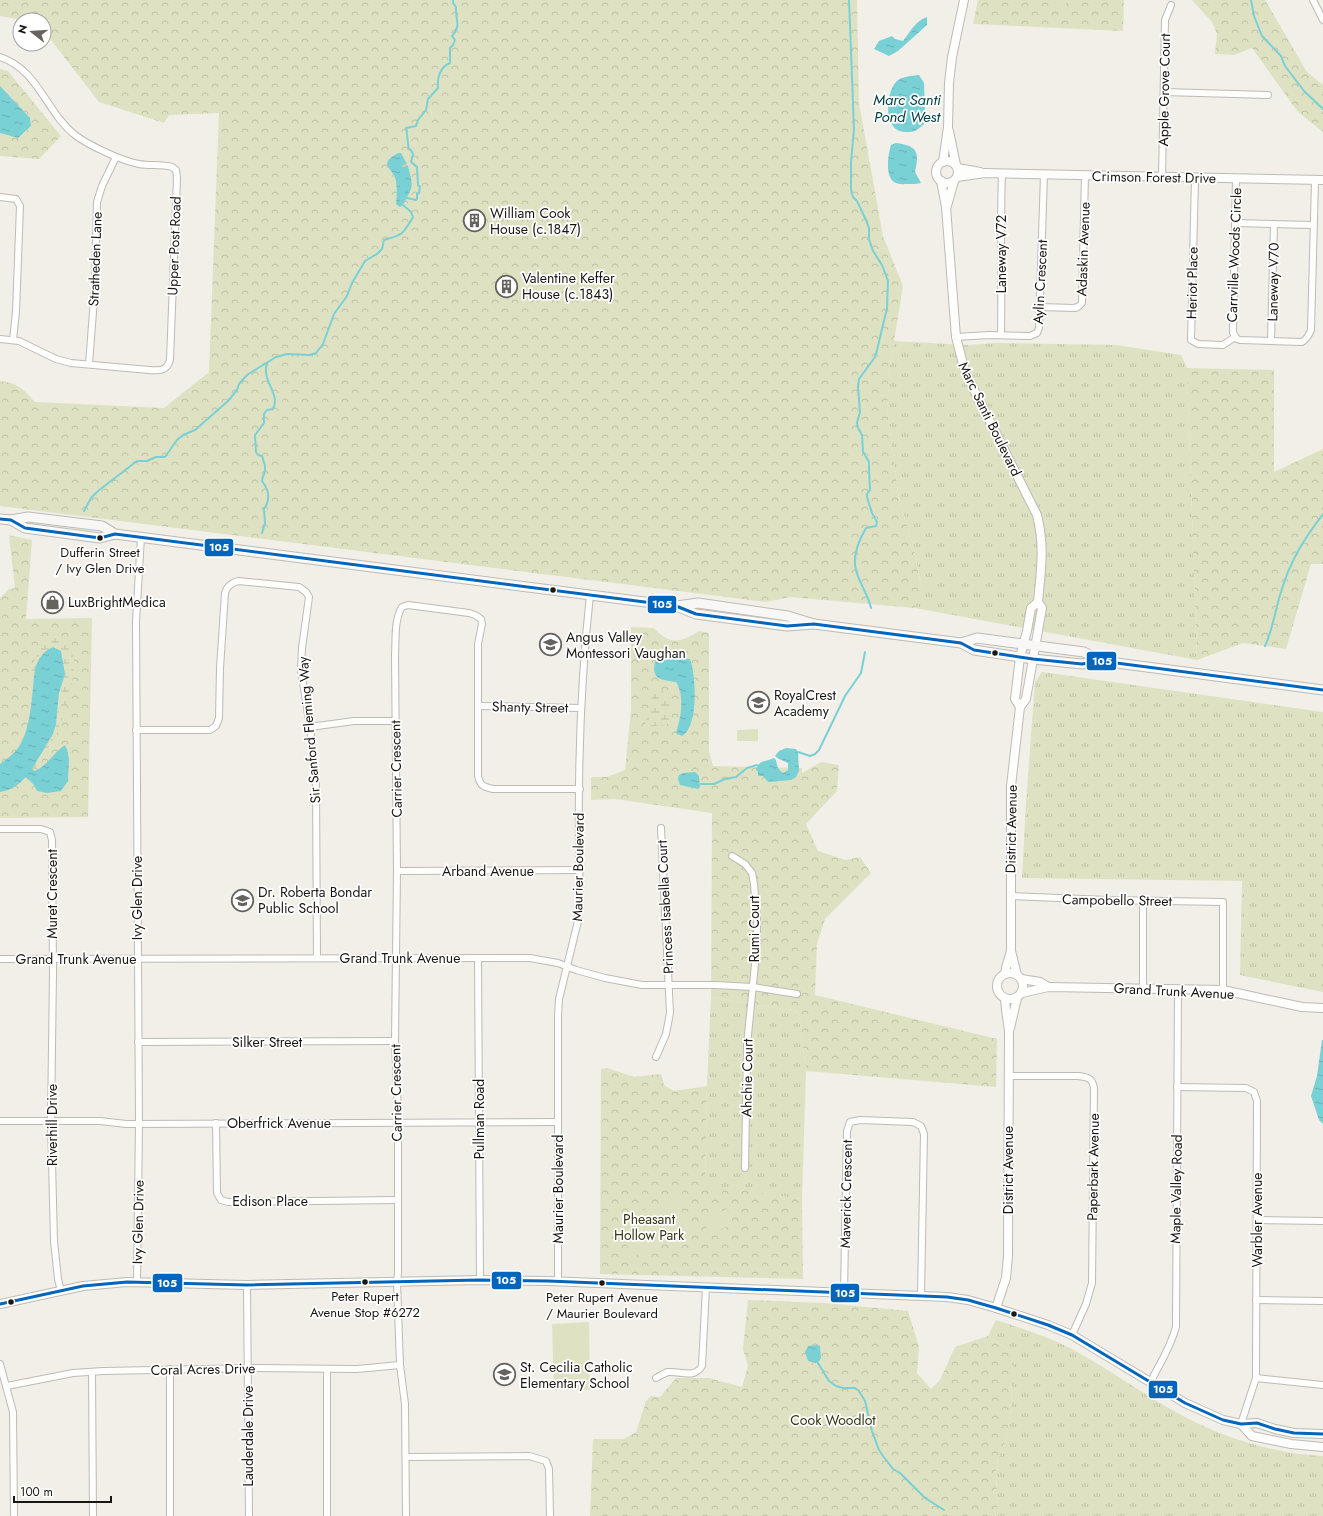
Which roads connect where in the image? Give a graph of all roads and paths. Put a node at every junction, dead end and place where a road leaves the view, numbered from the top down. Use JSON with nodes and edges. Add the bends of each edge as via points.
{"nodes":[{"id":1,"x":964,"y":0,"type":"edge"},
{"id":2,"x":1313,"y":0,"type":"edge"},
{"id":3,"x":1172,"y":5,"type":"dead end"},
{"id":4,"x":1323,"y":20,"type":"edge"},
{"id":5,"x":0,"y":57,"type":"edge"},
{"id":6,"x":1164,"y":92,"type":"junction"},
{"id":7,"x":1268,"y":95,"type":"dead end"},
{"id":8,"x":948,"y":127,"type":"junction"},
{"id":9,"x":116,"y":157,"type":"junction"},
{"id":10,"x":943,"y":162,"type":"junction"},
{"id":11,"x":957,"y":166,"type":"junction"},
{"id":12,"x":984,"y":173,"type":"junction"},
{"id":13,"x":1002,"y":173,"type":"junction"},
{"id":14,"x":1044,"y":174,"type":"junction"},
{"id":15,"x":1084,"y":175,"type":"junction"},
{"id":16,"x":1162,"y":177,"type":"junction"},
{"id":17,"x":1195,"y":178,"type":"junction"},
{"id":18,"x":956,"y":179,"type":"junction"},
{"id":19,"x":1236,"y":179,"type":"junction"},
{"id":20,"x":1319,"y":180,"type":"edge"},
{"id":21,"x":941,"y":181,"type":"junction"},
{"id":22,"x":0,"y":196,"type":"edge"},
{"id":23,"x":946,"y":207,"type":"junction"},
{"id":24,"x":1235,"y":223,"type":"junction"},
{"id":25,"x":1274,"y":224,"type":"junction"},
{"id":26,"x":1313,"y":225,"type":"junction"},
{"id":27,"x":1040,"y":307,"type":"junction"},
{"id":28,"x":1001,"y":335,"type":"junction"},
{"id":29,"x":956,"y":337,"type":"junction"},
{"id":30,"x":1235,"y":337,"type":"junction"},
{"id":31,"x":0,"y":339,"type":"edge"},
{"id":32,"x":13,"y":340,"type":"junction"},
{"id":33,"x":1271,"y":341,"type":"junction"},
{"id":34,"x":89,"y":364,"type":"junction"},
{"id":35,"x":0,"y":519,"type":"edge"},
{"id":36,"x":140,"y":537,"type":"junction"},
{"id":37,"x":590,"y":595,"type":"junction"},
{"id":38,"x":1038,"y":602,"type":"junction"},
{"id":39,"x":961,"y":643,"type":"junction"},
{"id":40,"x":1023,"y":645,"type":"junction"},
{"id":41,"x":1036,"y":646,"type":"junction"},
{"id":42,"x":1020,"y":657,"type":"junction"},
{"id":43,"x":1033,"y":659,"type":"junction"},
{"id":44,"x":1101,"y":661,"type":"junction"},
{"id":45,"x":1323,"y":690,"type":"edge"},
{"id":46,"x":479,"y":706,"type":"junction"},
{"id":47,"x":1020,"y":707,"type":"junction"},
{"id":48,"x":581,"y":708,"type":"junction"},
{"id":49,"x":395,"y":721,"type":"junction"},
{"id":50,"x":310,"y":727,"type":"junction"},
{"id":51,"x":136,"y":730,"type":"junction"},
{"id":52,"x":580,"y":790,"type":"junction"},
{"id":53,"x":661,"y":828,"type":"dead end"},
{"id":54,"x":0,"y":829,"type":"edge"},
{"id":55,"x":732,"y":856,"type":"dead end"},
{"id":56,"x":579,"y":870,"type":"junction"},
{"id":57,"x":397,"y":871,"type":"junction"},
{"id":58,"x":1010,"y":896,"type":"junction"},
{"id":59,"x":1143,"y":901,"type":"junction"},
{"id":60,"x":1011,"y":951,"type":"junction"},
{"id":61,"x":317,"y":958,"type":"junction"},
{"id":62,"x":396,"y":958,"type":"junction"},
{"id":63,"x":478,"y":958,"type":"junction"},
{"id":64,"x":0,"y":959,"type":"edge"},
{"id":65,"x":53,"y":959,"type":"junction"},
{"id":66,"x":138,"y":959,"type":"junction"},
{"id":67,"x":567,"y":967,"type":"junction"},
{"id":68,"x":1006,"y":974,"type":"junction"},
{"id":69,"x":1019,"y":977,"type":"junction"},
{"id":70,"x":669,"y":985,"type":"junction"},
{"id":71,"x":1048,"y":987,"type":"junction"},
{"id":72,"x":753,"y":988,"type":"junction"},
{"id":73,"x":1143,"y":989,"type":"junction"},
{"id":74,"x":1178,"y":989,"type":"junction"},
{"id":75,"x":1223,"y":990,"type":"junction"},
{"id":76,"x":797,"y":994,"type":"dead end"},
{"id":77,"x":1019,"y":995,"type":"junction"},
{"id":78,"x":1005,"y":999,"type":"junction"},
{"id":79,"x":1323,"y":1008,"type":"edge"},
{"id":80,"x":1009,"y":1031,"type":"junction"},
{"id":81,"x":395,"y":1041,"type":"junction"},
{"id":82,"x":138,"y":1042,"type":"junction"},
{"id":83,"x":656,"y":1057,"type":"dead end"},
{"id":84,"x":1009,"y":1076,"type":"junction"},
{"id":85,"x":1177,"y":1087,"type":"junction"},
{"id":86,"x":0,"y":1121,"type":"edge"},
{"id":87,"x":51,"y":1122,"type":"junction"},
{"id":88,"x":397,"y":1122,"type":"junction"},
{"id":89,"x":480,"y":1122,"type":"junction"},
{"id":90,"x":558,"y":1122,"type":"junction"},
{"id":91,"x":139,"y":1123,"type":"junction"},
{"id":92,"x":216,"y":1123,"type":"junction"},
{"id":93,"x":745,"y":1168,"type":"dead end"},
{"id":94,"x":397,"y":1200,"type":"junction"},
{"id":95,"x":1257,"y":1220,"type":"junction"},
{"id":96,"x":1323,"y":1221,"type":"edge"},
{"id":97,"x":480,"y":1280,"type":"junction"},
{"id":98,"x":397,"y":1282,"type":"junction"},
{"id":99,"x":558,"y":1282,"type":"junction"},
{"id":100,"x":137,"y":1283,"type":"junction"},
{"id":101,"x":247,"y":1285,"type":"junction"},
{"id":102,"x":706,"y":1288,"type":"junction"},
{"id":103,"x":61,"y":1291,"type":"junction"},
{"id":104,"x":844,"y":1292,"type":"junction"},
{"id":105,"x":922,"y":1295,"type":"junction"},
{"id":106,"x":1256,"y":1300,"type":"junction"},
{"id":107,"x":1323,"y":1301,"type":"edge"},
{"id":108,"x":0,"y":1304,"type":"edge"},
{"id":109,"x":996,"y":1308,"type":"junction"},
{"id":110,"x":1072,"y":1336,"type":"junction"},
{"id":111,"x":0,"y":1364,"type":"edge"},
{"id":112,"x":400,"y":1364,"type":"junction"},
{"id":113,"x":170,"y":1369,"type":"junction"},
{"id":114,"x":248,"y":1369,"type":"junction"},
{"id":115,"x":327,"y":1369,"type":"junction"},
{"id":116,"x":92,"y":1372,"type":"junction"},
{"id":117,"x":656,"y":1378,"type":"dead end"},
{"id":118,"x":1256,"y":1378,"type":"junction"},
{"id":119,"x":1150,"y":1383,"type":"junction"},
{"id":120,"x":1323,"y":1385,"type":"edge"},
{"id":121,"x":7,"y":1386,"type":"junction"},
{"id":122,"x":1241,"y":1424,"type":"junction"},
{"id":123,"x":1323,"y":1434,"type":"edge"},
{"id":124,"x":1323,"y":1447,"type":"edge"},
{"id":125,"x":406,"y":1457,"type":"junction"},
{"id":126,"x":14,"y":1516,"type":"edge"},
{"id":127,"x":93,"y":1516,"type":"edge"},
{"id":128,"x":170,"y":1516,"type":"edge"},
{"id":129,"x":249,"y":1516,"type":"edge"},
{"id":130,"x":327,"y":1516,"type":"edge"},
{"id":131,"x":406,"y":1516,"type":"edge"},
{"id":132,"x":550,"y":1516,"type":"edge"}],
"edges":[{"from":1,"to":8,"type":"street","via":[[952,57]]},
{"from":2,"to":4,"type":"street"},
{"from":3,"to":6,"type":"street","name":"Apple Grove Court","via":[[1165,20]]},
{"from":5,"to":9,"type":"street","name":"Upper Post Road","via":[[25,71],[71,132]]},
{"from":6,"to":7,"type":"street"},
{"from":6,"to":16,"type":"street","name":"Apple Grove Court"},
{"from":8,"to":10,"type":"street"},
{"from":8,"to":11,"type":"street"},
{"from":9,"to":34,"type":"street","name":"Stratheden Lane","via":[[97,202]]},
{"from":9,"to":34,"type":"street","name":"Upper Post Road","via":[[138,164],[170,166],[176,170],[170,360],[166,368],[157,371]]},
{"from":10,"to":11,"type":"street","via":[[951,162]]},
{"from":10,"to":21,"type":"street","via":[[936,171]]},
{"from":11,"to":12,"type":"street","name":"Crimson Forest Drive"},
{"from":11,"to":18,"type":"street"},
{"from":12,"to":13,"type":"street","name":"Crimson Forest Drive"},
{"from":12,"to":18,"type":"street","name":"Crimson Forest Drive"},
{"from":13,"to":14,"type":"street","name":"Crimson Forest Drive"},
{"from":13,"to":28,"type":"street","name":"Laneway V72"},
{"from":14,"to":15,"type":"street","name":"Crimson Forest Drive"},
{"from":14,"to":27,"type":"street","name":"Aylin Crescent"},
{"from":15,"to":16,"type":"street","name":"Crimson Forest Drive"},
{"from":15,"to":27,"type":"street","name":"Adaskin Avenue","via":[[1082,303],[1074,308]]},
{"from":16,"to":17,"type":"street","name":"Crimson Forest Drive"},
{"from":17,"to":19,"type":"street","name":"Crimson Forest Drive"},
{"from":17,"to":30,"type":"street","name":"Heriot Place","via":[[1192,340],[1198,344],[1223,345]]},
{"from":18,"to":21,"type":"street","via":[[948,183]]},
{"from":18,"to":23,"type":"street","name":"Marc Santi Boulevard"},
{"from":19,"to":20,"type":"street","name":"Crimson Forest Drive"},
{"from":19,"to":24,"type":"street","name":"Carrville Woods Circle"},
{"from":20,"to":26,"type":"street","name":"Carrville Woods Circle"},
{"from":21,"to":23,"type":"street","name":"Marc Santi Boulevard"},
{"from":22,"to":32,"type":"street","via":[[16,199],[20,206]]},
{"from":23,"to":29,"type":"street","name":"Marc Santi Boulevard"},
{"from":24,"to":25,"type":"street"},
{"from":24,"to":30,"type":"street","name":"Carrville Woods Circle","via":[[1232,329]]},
{"from":25,"to":26,"type":"street"},
{"from":25,"to":33,"type":"street","name":"Laneway V70"},
{"from":26,"to":33,"type":"street","name":"Carrville Woods Circle","via":[[1309,335],[1302,342]]},
{"from":27,"to":28,"type":"street","name":"Aylin Crescent","via":[[1040,328],[1035,334]]},
{"from":28,"to":29,"type":"street","name":"Aylin Crescent"},
{"from":29,"to":38,"type":"street","name":"Marc Santi Boulevard","via":[[971,384],[1037,515],[1043,548]]},
{"from":30,"to":33,"type":"street","name":"Carrville Woods Circle","via":[[1242,340]]},
{"from":31,"to":32,"type":"street","name":"Upper Post Road"},
{"from":32,"to":34,"type":"street","name":"Upper Post Road","via":[[56,359]]},
{"from":35,"to":36,"type":"main road","via":[[28,517],[102,526],[115,534]]},
{"from":36,"to":37,"type":"main road"},
{"from":36,"to":51,"type":"street","name":"Ivy Glen Drive","via":[[136,606]]},
{"from":37,"to":39,"type":"main road","via":[[676,606],[698,603],[788,616],[814,624]]},
{"from":37,"to":48,"type":"street","name":"Maurier Boulevard"},
{"from":38,"to":40,"type":"street","name":"Marc Santi Boulevard","via":[[1031,608]]},
{"from":38,"to":41,"type":"street","name":"Marc Santi Boulevard","via":[[1042,608]]},
{"from":39,"to":40,"type":"main road","via":[[978,638]]},
{"from":39,"to":42,"type":"main road","via":[[974,650]]},
{"from":40,"to":41,"type":"main road"},
{"from":40,"to":42,"type":"street","name":"Marc Santi Boulevard"},
{"from":41,"to":43,"type":"street","name":"Marc Santi Boulevard"},
{"from":41,"to":44,"type":"main road","via":[[1084,652]]},
{"from":42,"to":43,"type":"main road"},
{"from":42,"to":47,"type":"street","name":"District Avenue","via":[[1015,699]]},
{"from":43,"to":44,"type":"main road","via":[[1082,664]]},
{"from":43,"to":47,"type":"street","name":"District Avenue","via":[[1026,699]]},
{"from":44,"to":45,"type":"main road"},
{"from":46,"to":48,"type":"street","name":"Shanty Street"},
{"from":46,"to":49,"type":"street","name":"Carrier Crescent","via":[[478,644],[482,619],[475,614],[408,605],[402,607],[397,621]]},
{"from":46,"to":52,"type":"street","name":"Carrier Crescent","via":[[479,783],[493,789]]},
{"from":47,"to":58,"type":"street","name":"District Avenue","via":[[1012,786]]},
{"from":48,"to":52,"type":"street","name":"Maurier Boulevard"},
{"from":49,"to":50,"type":"street","via":[[354,721]]},
{"from":49,"to":57,"type":"street","name":"Carrier Crescent"},
{"from":50,"to":51,"type":"street","name":"Sir Sanford Fleming Way","via":[[301,670],[309,597],[299,587],[238,581],[232,582],[225,593],[219,713],[216,726],[210,730]]},
{"from":50,"to":61,"type":"street","name":"Sir Sanford Fleming Way","via":[[316,785]]},
{"from":51,"to":66,"type":"street","name":"Ivy Glen Drive"},
{"from":52,"to":56,"type":"street","name":"Maurier Boulevard"},
{"from":53,"to":70,"type":"street","name":"Princess Isabella Court"},
{"from":54,"to":65,"type":"street","name":"Muret Crescent","via":[[41,829],[50,832]]},
{"from":55,"to":72,"type":"street","name":"Rumi Court","via":[[745,864],[752,873],[754,884],[757,931]]},
{"from":56,"to":57,"type":"street","name":"Arband Avenue"},
{"from":56,"to":67,"type":"street","name":"Maurier Boulevard","via":[[578,921]]},
{"from":57,"to":62,"type":"street","name":"Carrier Crescent"},
{"from":58,"to":59,"type":"street","name":"Campobello Street"},
{"from":58,"to":60,"type":"street","name":"District Avenue"},
{"from":59,"to":73,"type":"street"},
{"from":59,"to":75,"type":"street","name":"Campobello Street","via":[[1223,902]]},
{"from":60,"to":68,"type":"street","name":"District Avenue"},
{"from":60,"to":69,"type":"street","name":"District Avenue"},
{"from":61,"to":62,"type":"street","name":"Grand Trunk Avenue"},
{"from":61,"to":66,"type":"street","name":"Grand Trunk Avenue"},
{"from":62,"to":63,"type":"street","name":"Grand Trunk Avenue"},
{"from":62,"to":81,"type":"street","name":"Carrier Crescent"},
{"from":63,"to":67,"type":"street","name":"Grand Trunk Avenue","via":[[530,958]]},
{"from":63,"to":89,"type":"street","name":"Pullman Road"},
{"from":64,"to":65,"type":"street","name":"Grand Trunk Avenue"},
{"from":65,"to":66,"type":"street","name":"Grand Trunk Avenue"},
{"from":65,"to":87,"type":"street","name":"Riverhill Drive"},
{"from":66,"to":82,"type":"street","name":"Ivy Glen Drive"},
{"from":67,"to":70,"type":"street","name":"Grand Trunk Avenue","via":[[642,985]]},
{"from":67,"to":90,"type":"street","name":"Maurier Boulevard","via":[[559,999]]},
{"from":68,"to":69,"type":"street","via":[[1013,973]]},
{"from":68,"to":78,"type":"street","via":[[999,979],[997,987]]},
{"from":69,"to":71,"type":"street","name":"Grand Trunk Avenue","via":[[1040,982]]},
{"from":69,"to":77,"type":"street","via":[[1024,986]]},
{"from":70,"to":72,"type":"street","name":"Grand Trunk Avenue"},
{"from":70,"to":83,"type":"street","name":"Princess Isabella Court","via":[[670,1013],[666,1034]]},
{"from":71,"to":73,"type":"street","name":"Grand Trunk Avenue"},
{"from":71,"to":77,"type":"street","name":"Grand Trunk Avenue"},
{"from":72,"to":76,"type":"street","name":"Grand Trunk Avenue"},
{"from":72,"to":93,"type":"street","name":"Ahchie Court","via":[[747,1045]]},
{"from":73,"to":74,"type":"street","name":"Grand Trunk Avenue"},
{"from":74,"to":75,"type":"street","name":"Grand Trunk Avenue"},
{"from":74,"to":85,"type":"street","name":"Maple Valley Road"},
{"from":75,"to":79,"type":"street","name":"Grand Trunk Avenue","via":[[1302,1007]]},
{"from":77,"to":78,"type":"street","via":[[1013,1000]]},
{"from":77,"to":80,"type":"street","name":"District Avenue"},
{"from":78,"to":80,"type":"street","name":"District Avenue"},
{"from":80,"to":84,"type":"street","name":"District Avenue"},
{"from":81,"to":82,"type":"street","name":"Silker Street"},
{"from":81,"to":88,"type":"street","name":"Carrier Crescent"},
{"from":82,"to":91,"type":"street","name":"Ivy Glen Drive"},
{"from":84,"to":109,"type":"street","name":"District Avenue","via":[[1008,1256],[1006,1278]]},
{"from":84,"to":110,"type":"street","name":"Paperbark Avenue","via":[[1088,1076],[1093,1082],[1092,1284]]},
{"from":85,"to":95,"type":"street","name":"Warbler Avenue","via":[[1246,1088],[1254,1092],[1257,1102]]},
{"from":85,"to":119,"type":"street","name":"Maple Valley Road","via":[[1176,1327],[1172,1342]]},
{"from":86,"to":87,"type":"street","name":"Oberfrick Avenue"},
{"from":87,"to":91,"type":"street","name":"Oberfrick Avenue"},
{"from":87,"to":103,"type":"street","name":"Riverhill Drive","via":[[54,1241]]},
{"from":88,"to":89,"type":"street","name":"Oberfrick Avenue"},
{"from":88,"to":92,"type":"street","name":"Oberfrick Avenue"},
{"from":88,"to":94,"type":"street","name":"Carrier Crescent"},
{"from":89,"to":90,"type":"street","name":"Oberfrick Avenue"},
{"from":89,"to":97,"type":"street","name":"Pullman Road"},
{"from":90,"to":99,"type":"street","name":"Maurier Boulevard"},
{"from":91,"to":92,"type":"street","name":"Oberfrick Avenue"},
{"from":91,"to":100,"type":"street","name":"Ivy Glen Drive"},
{"from":92,"to":94,"type":"street","name":"Edison Place","via":[[218,1194],[221,1200]]},
{"from":94,"to":98,"type":"street","name":"Carrier Crescent"},
{"from":95,"to":96,"type":"street"},
{"from":95,"to":106,"type":"street","name":"Warbler Avenue"},
{"from":97,"to":98,"type":"street"},
{"from":97,"to":99,"type":"street"},
{"from":98,"to":101,"type":"street"},
{"from":98,"to":112,"type":"street","name":"Carrier Crescent"},
{"from":99,"to":102,"type":"street"},
{"from":100,"to":101,"type":"street"},
{"from":100,"to":103,"type":"street","via":[[105,1284]]},
{"from":101,"to":114,"type":"street","name":"Lauderdale Drive"},
{"from":102,"to":104,"type":"street"},
{"from":102,"to":117,"type":"street","via":[[702,1366],[699,1371],[692,1374],[667,1372]]},
{"from":103,"to":108,"type":"street"},
{"from":104,"to":105,"type":"street"},
{"from":104,"to":105,"type":"street","name":"Maverick Crescent","via":[[847,1132],[850,1122],[913,1122],[920,1126],[924,1134]]},
{"from":105,"to":109,"type":"street","via":[[948,1296]]},
{"from":106,"to":107,"type":"street"},
{"from":106,"to":118,"type":"street","name":"Warbler Avenue"},
{"from":109,"to":110,"type":"street","via":[[1048,1325]]},
{"from":110,"to":119,"type":"street"},
{"from":111,"to":121,"type":"street"},
{"from":112,"to":115,"type":"street","name":"Coral Acres Drive","via":[[357,1369]]},
{"from":112,"to":125,"type":"street","name":"Carrier Crescent","via":[[405,1404]]},
{"from":113,"to":114,"type":"street","name":"Coral Acres Drive"},
{"from":113,"to":116,"type":"street","name":"Coral Acres Drive"},
{"from":113,"to":128,"type":"street"},
{"from":114,"to":115,"type":"street","name":"Coral Acres Drive"},
{"from":114,"to":129,"type":"street","name":"Lauderdale Drive"},
{"from":115,"to":130,"type":"street"},
{"from":116,"to":121,"type":"street","name":"Coral Acres Drive","via":[[73,1373]]},
{"from":116,"to":127,"type":"street"},
{"from":118,"to":120,"type":"street"},
{"from":118,"to":122,"type":"street","name":"Warbler Avenue"},
{"from":119,"to":122,"type":"street","via":[[1185,1403],[1223,1420]]},
{"from":121,"to":126,"type":"street","via":[[13,1412]]},
{"from":122,"to":123,"type":"street","via":[[1257,1423],[1275,1430]]},
{"from":122,"to":124,"type":"street","via":[[1252,1436]]},
{"from":125,"to":131,"type":"street","name":"Carrier Crescent"},
{"from":125,"to":132,"type":"street","via":[[530,1456],[546,1461],[549,1470]]}]}
